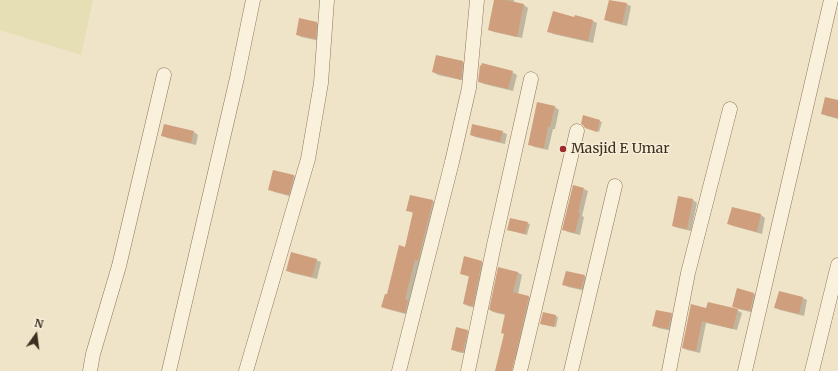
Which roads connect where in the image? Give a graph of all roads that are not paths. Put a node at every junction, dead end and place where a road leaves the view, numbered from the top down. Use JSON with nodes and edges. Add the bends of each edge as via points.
{"nodes":[{"id":1,"x":252,"y":0,"type":"edge"},
{"id":2,"x":328,"y":0,"type":"edge"},
{"id":3,"x":477,"y":0,"type":"edge"},
{"id":4,"x":831,"y":0,"type":"edge"},
{"id":5,"x":164,"y":76,"type":"dead end"},
{"id":6,"x":531,"y":79,"type":"dead end"},
{"id":7,"x":730,"y":109,"type":"dead end"},
{"id":8,"x":577,"y":131,"type":"dead end"},
{"id":9,"x":616,"y":186,"type":"dead end"},
{"id":10,"x":838,"y":265,"type":"edge"},
{"id":11,"x":90,"y":371,"type":"edge"},
{"id":12,"x":169,"y":371,"type":"edge"},
{"id":13,"x":246,"y":371,"type":"edge"},
{"id":14,"x":399,"y":371,"type":"edge"},
{"id":15,"x":468,"y":371,"type":"edge"},
{"id":16,"x":520,"y":371,"type":"edge"},
{"id":17,"x":571,"y":371,"type":"edge"},
{"id":18,"x":669,"y":371,"type":"edge"},
{"id":19,"x":745,"y":371,"type":"edge"},
{"id":20,"x":812,"y":371,"type":"edge"}],
"edges":[{"from":1,"to":12,"type":"street","via":[[237,78]]},
{"from":2,"to":13,"type":"street","via":[[321,83],[308,159]]},
{"from":3,"to":14,"type":"street","via":[[469,88]]},
{"from":4,"to":19,"type":"street"},
{"from":5,"to":11,"type":"street","via":[[119,266]]},
{"from":6,"to":15,"type":"street"},
{"from":7,"to":18,"type":"street","via":[[688,274]]},
{"from":8,"to":16,"type":"street"},
{"from":9,"to":17,"type":"street"},
{"from":10,"to":20,"type":"street"}]}
